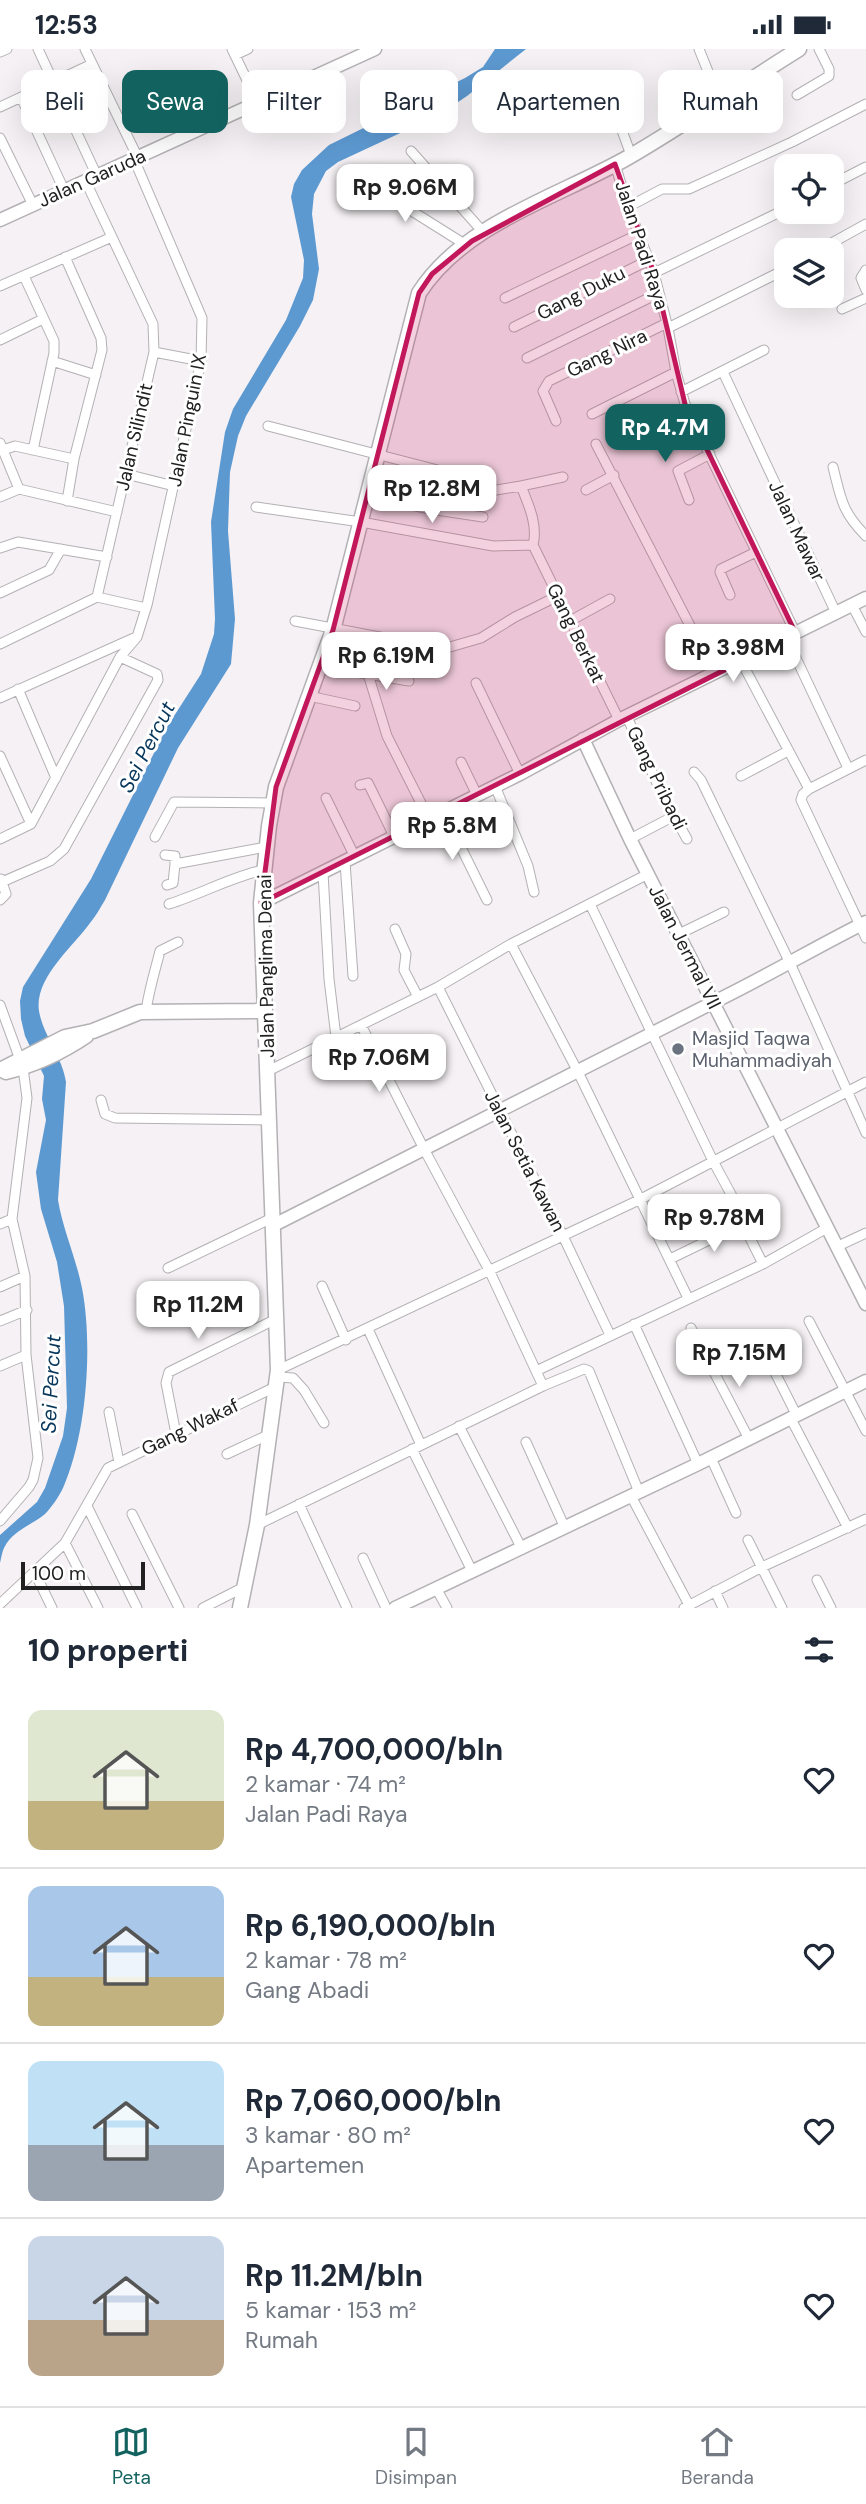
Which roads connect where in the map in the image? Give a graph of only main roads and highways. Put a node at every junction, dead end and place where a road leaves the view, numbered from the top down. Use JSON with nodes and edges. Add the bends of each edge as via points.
{"nodes":[{"id":1,"x":799,"y":49,"type":"edge"},
{"id":2,"x":265,"y":1011,"type":"junction"},
{"id":3,"x":0,"y":1072,"type":"edge"},
{"id":4,"x":240,"y":1608,"type":"edge"}],
"edges":[{"from":1,"to":2,"type":"main road","name":"Jalan Panglima Denai","via":[[615,165],[484,233],[432,274],[419,293],[333,630],[276,787],[261,903]]},
{"from":2,"to":3,"type":"main road","via":[[135,1013]]},
{"from":2,"to":4,"type":"main road","name":"Jalan Panglima Denai","via":[[278,1378]]}]}
